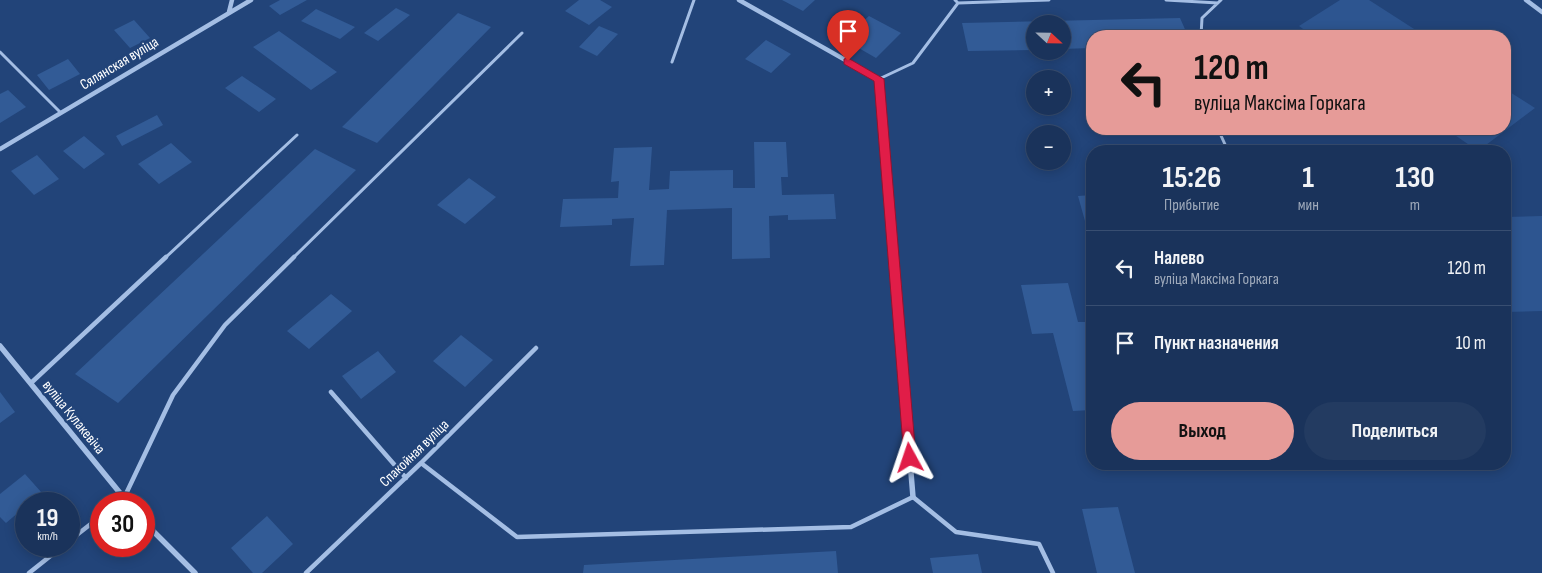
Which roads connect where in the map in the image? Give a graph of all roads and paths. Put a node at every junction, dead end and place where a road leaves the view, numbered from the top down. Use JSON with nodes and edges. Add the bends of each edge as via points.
{"nodes":[{"id":1,"x":232,"y":0,"type":"edge"},
{"id":2,"x":251,"y":0,"type":"edge"},
{"id":3,"x":694,"y":0,"type":"edge"},
{"id":4,"x":739,"y":0,"type":"edge"},
{"id":5,"x":1049,"y":0,"type":"edge"},
{"id":6,"x":1166,"y":0,"type":"edge"},
{"id":7,"x":1526,"y":0,"type":"edge"},
{"id":8,"x":957,"y":1,"type":"edge"},
{"id":9,"x":1220,"y":2,"type":"edge"},
{"id":10,"x":229,"y":12,"type":"junction"},
{"id":11,"x":1542,"y":12,"type":"edge"},
{"id":12,"x":1201,"y":30,"type":"edge"},
{"id":13,"x":522,"y":33,"type":"dead end"},
{"id":14,"x":0,"y":52,"type":"edge"},
{"id":15,"x":672,"y":62,"type":"dead end"},
{"id":16,"x":879,"y":79,"type":"junction"},
{"id":17,"x":61,"y":113,"type":"junction"},
{"id":18,"x":297,"y":135,"type":"dead end"},
{"id":19,"x":0,"y":149,"type":"edge"},
{"id":20,"x":0,"y":346,"type":"edge"},
{"id":21,"x":536,"y":348,"type":"dead end"},
{"id":22,"x":31,"y":383,"type":"junction"},
{"id":23,"x":331,"y":392,"type":"dead end"},
{"id":24,"x":421,"y":463,"type":"junction"},
{"id":25,"x":406,"y":478,"type":"junction"},
{"id":26,"x":119,"y":492,"type":"edge"},
{"id":27,"x":127,"y":492,"type":"edge"},
{"id":28,"x":913,"y":497,"type":"junction"},
{"id":29,"x":90,"y":525,"type":"edge"},
{"id":30,"x":80,"y":532,"type":"edge"},
{"id":31,"x":155,"y":533,"type":"edge"},
{"id":32,"x":49,"y":557,"type":"edge"},
{"id":33,"x":29,"y":573,"type":"edge"},
{"id":34,"x":195,"y":573,"type":"edge"},
{"id":35,"x":306,"y":573,"type":"edge"},
{"id":36,"x":1053,"y":573,"type":"edge"}],
"edges":[{"from":1,"to":10,"type":"street"},
{"from":2,"to":10,"type":"street","name":"Сялянская вуліца"},
{"from":3,"to":15,"type":"lane"},
{"from":4,"to":16,"type":"street"},
{"from":5,"to":8,"type":"lane"},
{"from":6,"to":9,"type":"lane"},
{"from":7,"to":11,"type":"street"},
{"from":8,"to":16,"type":"lane","via":[[913,63]]},
{"from":9,"to":12,"type":"lane","via":[[1202,18]]},
{"from":10,"to":17,"type":"street","name":"Сялянская вуліца"},
{"from":13,"to":27,"type":"lane","via":[[226,325],[173,395]]},
{"from":14,"to":17,"type":"lane"},
{"from":16,"to":28,"type":"street"},
{"from":17,"to":19,"type":"street","name":"Сялянская вуліца"},
{"from":18,"to":22,"type":"lane"},
{"from":20,"to":22,"type":"street","name":"вуліца Кулакевіча"},
{"from":21,"to":24,"type":"lane","name":"Спакойная вуліца"},
{"from":22,"to":26,"type":"street","name":"вуліца Кулакевіча"},
{"from":23,"to":25,"type":"lane"},
{"from":24,"to":25,"type":"lane","name":"Спакойная вуліца"},
{"from":24,"to":28,"type":"lane","via":[[516,538],[851,526]]},
{"from":25,"to":35,"type":"lane","name":"Спакойная вуліца"},
{"from":28,"to":36,"type":"lane","via":[[956,532],[1039,544]]},
{"from":29,"to":30,"type":"lane"},
{"from":31,"to":34,"type":"street"},
{"from":32,"to":33,"type":"lane"}]}
